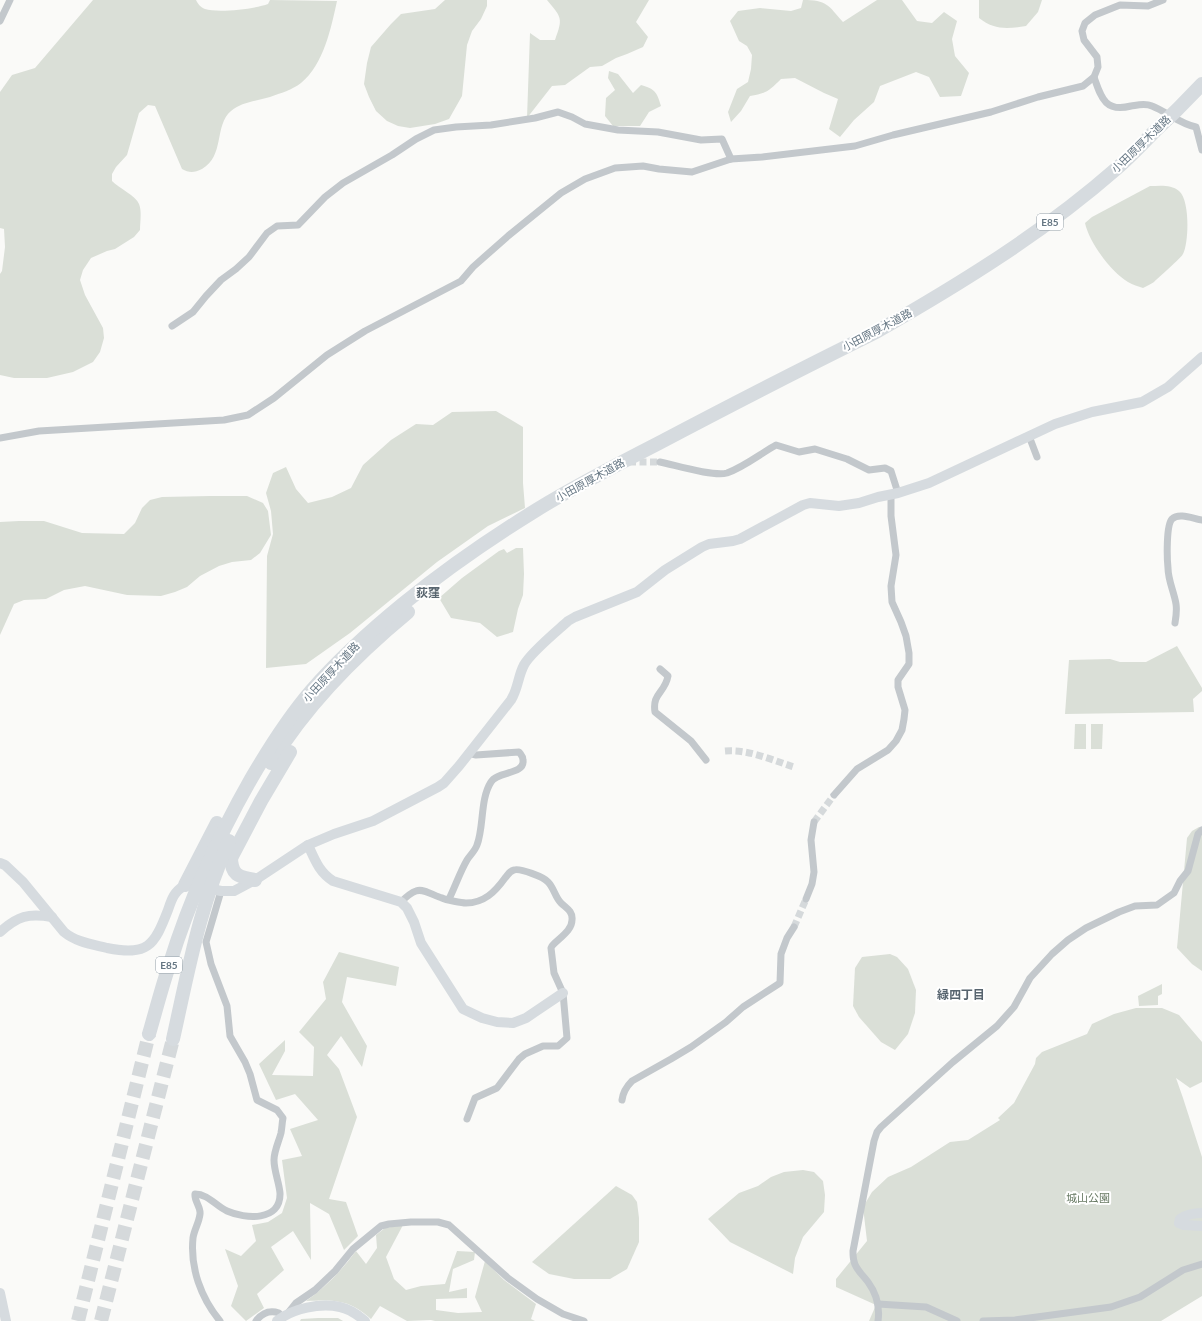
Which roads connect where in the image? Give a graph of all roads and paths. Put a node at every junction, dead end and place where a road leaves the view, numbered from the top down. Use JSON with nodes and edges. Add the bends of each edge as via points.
{"nodes":[{"id":1,"x":10,"y":0,"type":"edge"},
{"id":2,"x":1163,"y":0,"type":"edge"},
{"id":3,"x":0,"y":20,"type":"edge"},
{"id":4,"x":1094,"y":77,"type":"junction"},
{"id":5,"x":1202,"y":84,"type":"edge"},
{"id":6,"x":1202,"y":98,"type":"edge"},
{"id":7,"x":1202,"y":150,"type":"edge"},
{"id":8,"x":731,"y":159,"type":"junction"},
{"id":9,"x":172,"y":326,"type":"dead end"},
{"id":10,"x":878,"y":335,"type":"junction"},
{"id":11,"x":1202,"y":357,"type":"edge"},
{"id":12,"x":705,"y":424,"type":"junction"},
{"id":13,"x":1029,"y":436,"type":"junction"},
{"id":14,"x":0,"y":438,"type":"edge"},
{"id":15,"x":1036,"y":457,"type":"dead end"},
{"id":16,"x":660,"y":462,"type":"tunnel mouth"},
{"id":17,"x":894,"y":494,"type":"junction"},
{"id":18,"x":1202,"y":520,"type":"edge"},
{"id":19,"x":1176,"y":623,"type":"dead end"},
{"id":20,"x":382,"y":634,"type":"junction"},
{"id":21,"x":660,"y":669,"type":"dead end"},
{"id":22,"x":287,"y":722,"type":"junction"},
{"id":23,"x":468,"y":753,"type":"junction"},
{"id":24,"x":706,"y":760,"type":"dead end"},
{"id":25,"x":834,"y":795,"type":"tunnel mouth"},
{"id":26,"x":242,"y":805,"type":"junction"},
{"id":27,"x":814,"y":822,"type":"tunnel mouth"},
{"id":28,"x":1202,"y":830,"type":"edge"},
{"id":29,"x":308,"y":845,"type":"junction"},
{"id":30,"x":231,"y":856,"type":"junction"},
{"id":31,"x":0,"y":863,"type":"edge"},
{"id":32,"x":255,"y":880,"type":"junction"},
{"id":33,"x":185,"y":885,"type":"junction"},
{"id":34,"x":219,"y":891,"type":"junction"},
{"id":35,"x":450,"y":899,"type":"junction"},
{"id":36,"x":806,"y":899,"type":"tunnel mouth"},
{"id":37,"x":199,"y":901,"type":"junction"},
{"id":38,"x":401,"y":902,"type":"junction"},
{"id":39,"x":52,"y":917,"type":"junction"},
{"id":40,"x":794,"y":927,"type":"tunnel mouth"},
{"id":41,"x":0,"y":932,"type":"edge"},
{"id":42,"x":563,"y":993,"type":"junction"},
{"id":43,"x":149,"y":1034,"type":"tunnel mouth"},
{"id":44,"x":173,"y":1039,"type":"tunnel mouth"},
{"id":45,"x":622,"y":1100,"type":"dead end"},
{"id":46,"x":467,"y":1119,"type":"dead end"},
{"id":47,"x":1202,"y":1213,"type":"edge"},
{"id":48,"x":1202,"y":1226,"type":"edge"},
{"id":49,"x":1202,"y":1264,"type":"edge"},
{"id":50,"x":0,"y":1293,"type":"edge"},
{"id":51,"x":878,"y":1304,"type":"junction"},
{"id":52,"x":281,"y":1318,"type":"edge"},
{"id":53,"x":6,"y":1321,"type":"edge"},
{"id":54,"x":220,"y":1321,"type":"edge"},
{"id":55,"x":256,"y":1321,"type":"edge"},
{"id":56,"x":365,"y":1321,"type":"edge"},
{"id":57,"x":584,"y":1321,"type":"edge"},
{"id":58,"x":878,"y":1321,"type":"edge"},
{"id":59,"x":957,"y":1321,"type":"edge"},
{"id":60,"x":984,"y":1321,"type":"edge"}],
"edges":[{"from":1,"to":3,"type":"street"},
{"from":2,"to":4,"type":"street","via":[[1148,6],[1120,5],[1095,15],[1085,23],[1082,32],[1084,40],[1097,57],[1098,67]]},
{"from":4,"to":7,"type":"street","via":[[1101,98],[1114,108],[1150,105],[1188,126],[1196,127]]},
{"from":4,"to":8,"type":"street","via":[[1083,86],[854,146]]},
{"from":5,"to":10,"type":"highway","name":"小田原厚木道路","number":"E85","via":[[1117,169],[1052,221]]},
{"from":6,"to":10,"type":"highway","name":"小田原厚木道路","number":"E85","via":[[1126,172],[1057,229],[924,315]]},
{"from":8,"to":9,"type":"street","via":[[722,139],[701,140],[658,132],[618,130],[585,124],[558,112],[491,125],[434,130],[343,183],[325,197],[298,225],[277,226],[267,233],[249,257],[221,280],[194,312]]},
{"from":8,"to":14,"type":"street","via":[[692,172],[643,166],[615,168],[585,179],[561,193],[508,236],[461,281],[365,331],[327,355],[274,398],[248,415],[224,420],[39,431]]},
{"from":10,"to":12,"type":"highway","name":"小田原厚木道路","number":"E85"},
{"from":11,"to":13,"type":"street","via":[[1168,387],[1142,402],[1092,412]]},
{"from":12,"to":20,"type":"highway","name":"小田原厚木道路","number":"E85","via":[[499,545],[455,575]]},
{"from":12,"to":22,"type":"highway","name":"小田原厚木道路","number":"E85","via":[[598,475],[539,508],[470,554],[380,622],[340,659]]},
{"from":13,"to":15,"type":"street"},
{"from":13,"to":17,"type":"street","via":[[928,483]]},
{"from":16,"to":17,"type":"street","via":[[708,473],[726,473],[776,446],[799,452],[815,449],[868,470],[885,468],[892,471]]},
{"from":17,"to":23,"type":"street","via":[[839,506],[810,503],[803,505],[740,539],[702,547],[665,570],[637,592],[568,621],[528,658],[511,700]]},
{"from":17,"to":25,"type":"street","via":[[890,516],[896,556],[891,586],[892,602],[906,636],[909,653],[909,664],[898,680],[905,710],[902,730],[888,750],[857,768]]},
{"from":18,"to":19,"type":"street","via":[[1182,516],[1171,520],[1169,524],[1168,568],[1176,606]]},
{"from":20,"to":26,"type":"highway","name":"小田原厚木道路","number":"E85","via":[[322,696],[296,728]]},
{"from":20,"to":30,"type":"highway","via":[[299,737]]},
{"from":21,"to":24,"type":"street","via":[[668,676],[667,684],[654,701],[654,712],[691,741]]},
{"from":22,"to":26,"type":"highway","name":"小田原厚木道路","number":"E85","via":[[264,756]]},
{"from":22,"to":33,"type":"highway","via":[[264,747],[238,784]]},
{"from":23,"to":29,"type":"street","via":[[452,775],[438,787],[373,821]]},
{"from":23,"to":35,"type":"street","via":[[476,755],[519,752],[522,754],[523,765],[522,768],[499,776],[490,783],[478,844],[467,861]]},
{"from":26,"to":37,"type":"highway","name":"小田原厚木道路","number":"E85","via":[[225,849]]},
{"from":27,"to":36,"type":"street","via":[[811,840],[814,872]]},
{"from":28,"to":51,"type":"street","via":[[1198,834],[1188,872],[1180,880],[1174,893],[1157,905],[1135,906],[1119,912],[1068,940],[1030,978],[1014,1007],[996,1026],[948,1066],[877,1132],[853,1251],[854,1262],[869,1283]]},
{"from":29,"to":32,"type":"street"},
{"from":29,"to":38,"type":"street","via":[[326,877]]},
{"from":30,"to":32,"type":"highway","via":[[235,873]]},
{"from":30,"to":34,"type":"highway"},
{"from":31,"to":39,"type":"street","via":[[23,882]]},
{"from":32,"to":34,"type":"street","via":[[234,891]]},
{"from":33,"to":34,"type":"street"},
{"from":33,"to":39,"type":"street","via":[[173,895],[155,938],[139,950],[115,949],[77,940],[64,932]]},
{"from":34,"to":54,"type":"street","via":[[206,942],[211,964],[227,1006],[230,1036],[247,1068],[257,1100],[277,1110],[283,1118],[274,1159],[280,1194],[279,1204],[274,1211],[257,1217],[245,1215],[227,1211],[201,1194],[195,1194],[200,1213],[193,1237],[193,1268],[206,1301]]},
{"from":35,"to":38,"type":"street","via":[[417,890]]},
{"from":35,"to":42,"type":"street","via":[[464,903],[479,902],[496,890],[514,870],[528,872],[548,881],[572,918],[569,928],[551,948],[554,973]]},
{"from":37,"to":43,"type":"highway","name":"小田原厚木道路","number":"E85","via":[[169,963]]},
{"from":37,"to":44,"type":"highway","name":"小田原厚木道路","number":"E85","via":[[195,940]]},
{"from":38,"to":42,"type":"street","via":[[414,922],[421,943],[463,1009],[482,1018],[513,1023],[526,1018]]},
{"from":39,"to":41,"type":"street","via":[[23,917],[12,921]]},
{"from":40,"to":45,"type":"street","via":[[781,954],[780,983],[743,1007],[691,1047],[632,1081],[626,1086]]},
{"from":42,"to":46,"type":"street","via":[[567,1038],[558,1046],[543,1046],[525,1054],[497,1088],[475,1098]]},
{"from":47,"to":48,"type":"street","via":[[1184,1216],[1180,1218],[1179,1223]]},
{"from":49,"to":60,"type":"street","via":[[1183,1270],[1140,1297],[1110,1307],[1015,1320]]},
{"from":50,"to":53,"type":"street"},
{"from":51,"to":58,"type":"street"},
{"from":51,"to":59,"type":"street","via":[[926,1307]]},
{"from":52,"to":55,"type":"street","via":[[279,1313],[272,1311],[266,1312]]},
{"from":52,"to":56,"type":"street","via":[[295,1311],[319,1306],[340,1307]]},
{"from":52,"to":57,"type":"street","via":[[336,1271],[353,1249],[382,1226],[397,1222],[438,1222],[449,1225],[508,1278],[537,1299],[563,1314]]}]}
